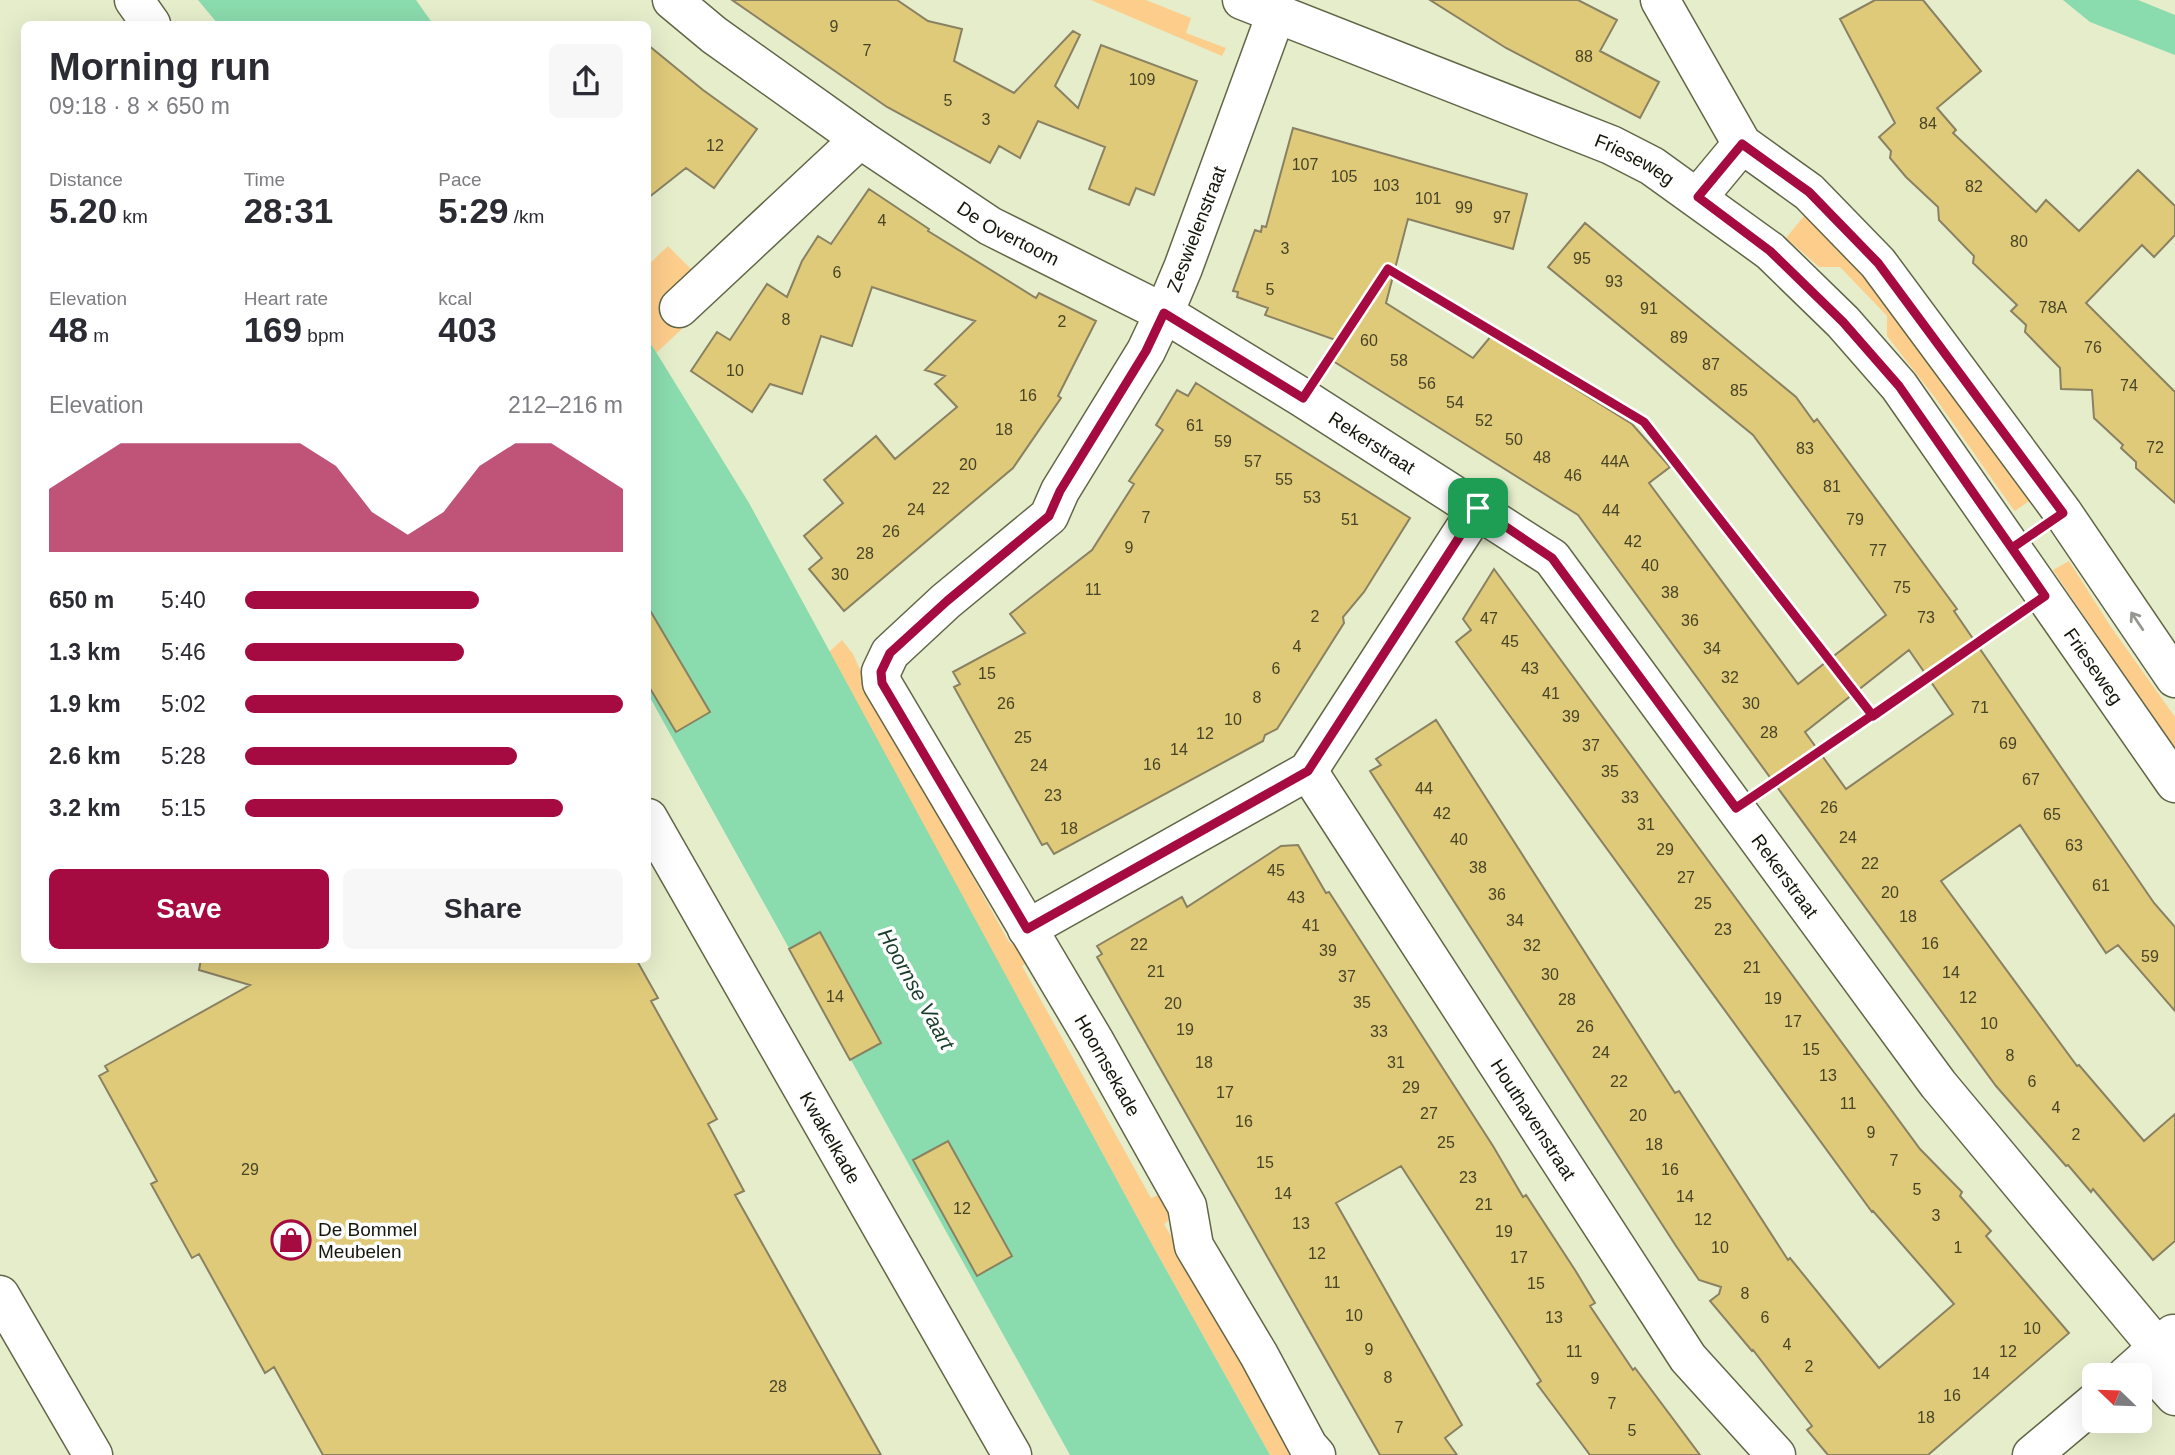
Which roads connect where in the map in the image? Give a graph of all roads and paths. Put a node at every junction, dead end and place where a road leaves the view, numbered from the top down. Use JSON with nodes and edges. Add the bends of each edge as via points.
{"nodes":[{"id":1,"x":134,"y":0,"type":"edge"},
{"id":2,"x":672,"y":0,"type":"edge"},
{"id":3,"x":1660,"y":0,"type":"edge"},
{"id":4,"x":1259,"y":7,"type":"edge"},
{"id":5,"x":149,"y":21,"type":"edge"},
{"id":6,"x":860,"y":139,"type":"junction"},
{"id":7,"x":1742,"y":144,"type":"junction"},
{"id":8,"x":1698,"y":197,"type":"junction"},
{"id":9,"x":679,"y":308,"type":"dead end"},
{"id":10,"x":1164,"y":313,"type":"junction"},
{"id":11,"x":1303,"y":398,"type":"junction"},
{"id":12,"x":1478,"y":508,"type":"junction"},
{"id":13,"x":2063,"y":513,"type":"junction"},
{"id":14,"x":2012,"y":548,"type":"junction"},
{"id":15,"x":2045,"y":596,"type":"junction"},
{"id":16,"x":2175,"y":678,"type":"edge"},
{"id":17,"x":882,"y":683,"type":"joint"},
{"id":18,"x":1873,"y":716,"type":"junction"},
{"id":19,"x":1308,"y":771,"type":"junction"},
{"id":20,"x":2175,"y":783,"type":"edge"},
{"id":21,"x":1736,"y":808,"type":"junction"},
{"id":22,"x":651,"y":823,"type":"edge"},
{"id":23,"x":1027,"y":929,"type":"junction"},
{"id":24,"x":0,"y":1295,"type":"edge"},
{"id":25,"x":2166,"y":1341,"type":"edge"},
{"id":26,"x":2141,"y":1363,"type":"edge"},
{"id":27,"x":2175,"y":1396,"type":"edge"},
{"id":28,"x":2082,"y":1413,"type":"edge"},
{"id":29,"x":93,"y":1455,"type":"edge"},
{"id":30,"x":1013,"y":1455,"type":"edge"},
{"id":31,"x":1316,"y":1455,"type":"edge"},
{"id":32,"x":1776,"y":1455,"type":"edge"},
{"id":33,"x":2032,"y":1455,"type":"edge"}],
"edges":[{"from":1,"to":5,"type":"street"},
{"from":2,"to":6,"type":"street","name":"De Overtoom"},
{"from":3,"to":7,"type":"street"},
{"from":4,"to":8,"type":"street","name":"Frieseweg","via":[[1611,145]]},
{"from":4,"to":10,"type":"street","name":"Zeswielenstraat","via":[[1183,268]]},
{"from":6,"to":9,"type":"street"},
{"from":6,"to":10,"type":"street","name":"De Overtoom","via":[[990,226]]},
{"from":7,"to":8,"type":"street"},
{"from":7,"to":13,"type":"street","via":[[1809,192],[1878,263]]},
{"from":8,"to":14,"type":"street","name":"Frieseweg","via":[[1770,251],[1843,322],[1899,386]]},
{"from":10,"to":11,"type":"street","name":"Rekerstraat"},
{"from":10,"to":17,"type":"street","name":"Zeswielenstraat","via":[[1049,516],[890,653],[881,672]]},
{"from":11,"to":12,"type":"street","name":"Rekerstraat"},
{"from":11,"to":18,"type":"path","via":[[1388,269],[1644,422]]},
{"from":12,"to":19,"type":"street"},
{"from":12,"to":21,"type":"street","name":"Rekerstraat","via":[[1552,558]]},
{"from":13,"to":14,"type":"street"},
{"from":16,"to":13,"type":"street","one_way":true},
{"from":14,"to":15,"type":"street","name":"Frieseweg"},
{"from":15,"to":18,"type":"path"},
{"from":15,"to":20,"type":"street","name":"Frieseweg"},
{"from":17,"to":23,"type":"street","name":"Hoornsekade"},
{"from":18,"to":21,"type":"path"},
{"from":19,"to":23,"type":"street"},
{"from":19,"to":32,"type":"street","name":"Houthavenstraat","via":[[1688,1358]]},
{"from":21,"to":25,"type":"street","name":"Rekerstraat","via":[[1938,1084]]},
{"from":22,"to":30,"type":"street","name":"Kwakelkade"},
{"from":23,"to":31,"type":"street","name":"Hoornsekade","via":[[1181,1194],[1195,1246]]},
{"from":24,"to":29,"type":"street"},
{"from":25,"to":26,"type":"street"},
{"from":25,"to":27,"type":"street","via":[[2166,1387]]},
{"from":28,"to":33,"type":"street"}]}
